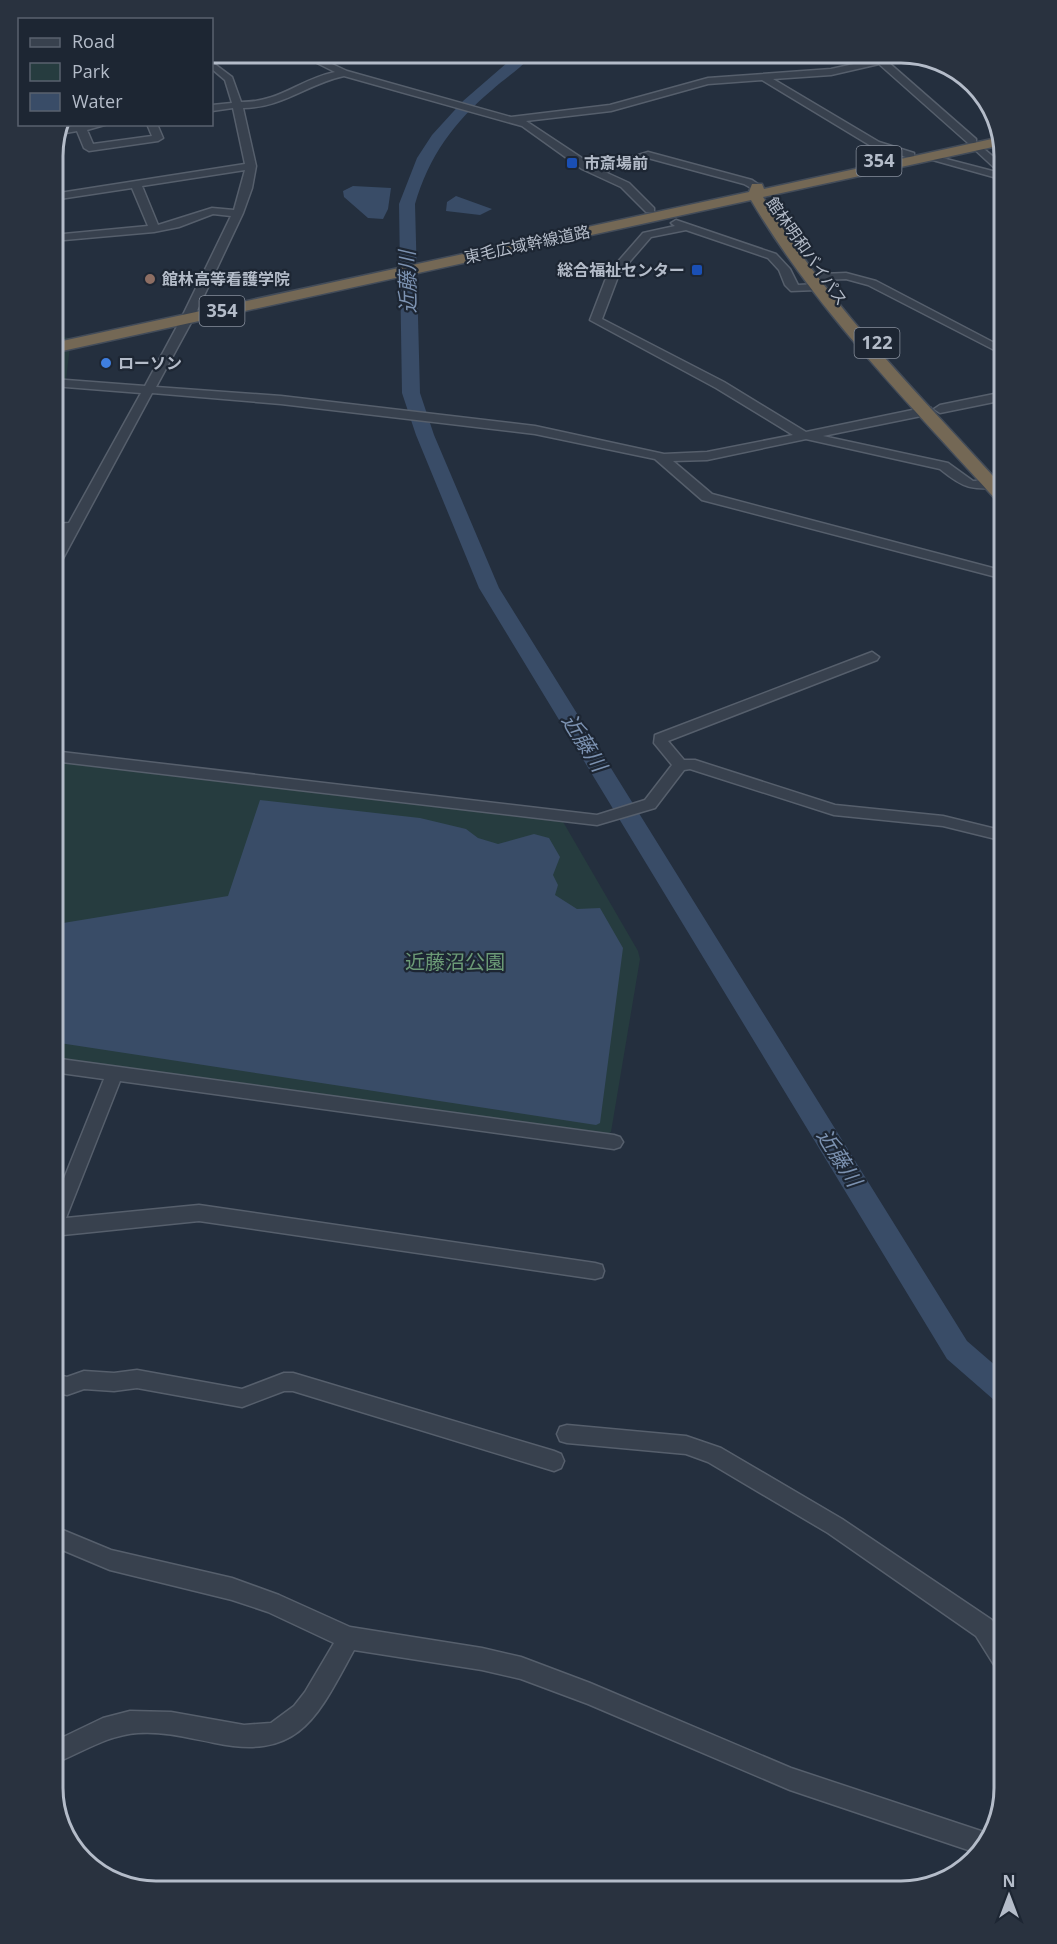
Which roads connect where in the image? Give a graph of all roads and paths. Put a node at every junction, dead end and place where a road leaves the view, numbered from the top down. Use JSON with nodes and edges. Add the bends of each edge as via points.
{"nodes":[{"id":1,"x":322,"y":63,"type":"edge"},
{"id":2,"x":868,"y":63,"type":"edge"},
{"id":3,"x":883,"y":63,"type":"edge"},
{"id":4,"x":213,"y":66,"type":"edge"},
{"id":5,"x":344,"y":73,"type":"junction"},
{"id":6,"x":765,"y":78,"type":"junction"},
{"id":7,"x":237,"y":105,"type":"junction"},
{"id":8,"x":213,"y":108,"type":"edge"},
{"id":9,"x":510,"y":120,"type":"junction"},
{"id":10,"x":92,"y":126,"type":"edge"},
{"id":11,"x":153,"y":126,"type":"edge"},
{"id":12,"x":81,"y":128,"type":"junction"},
{"id":13,"x":67,"y":130,"type":"edge"},
{"id":14,"x":992,"y":138,"type":"edge"},
{"id":15,"x":992,"y":142,"type":"edge"},
{"id":16,"x":975,"y":143,"type":"junction"},
{"id":17,"x":910,"y":155,"type":"junction"},
{"id":18,"x":927,"y":157,"type":"junction"},
{"id":19,"x":994,"y":161,"type":"edge"},
{"id":20,"x":251,"y":166,"type":"junction"},
{"id":21,"x":595,"y":172,"type":"junction"},
{"id":22,"x":994,"y":174,"type":"edge"},
{"id":23,"x":136,"y":184,"type":"junction"},
{"id":24,"x":759,"y":191,"type":"junction"},
{"id":25,"x":63,"y":195,"type":"edge"},
{"id":26,"x":656,"y":212,"type":"junction"},
{"id":27,"x":238,"y":213,"type":"junction"},
{"id":28,"x":686,"y":227,"type":"junction"},
{"id":29,"x":154,"y":229,"type":"junction"},
{"id":30,"x":63,"y":237,"type":"edge"},
{"id":31,"x":819,"y":282,"type":"junction"},
{"id":32,"x":189,"y":314,"type":"junction"},
{"id":33,"x":63,"y":336,"type":"edge"},
{"id":34,"x":63,"y":346,"type":"edge"},
{"id":35,"x":994,"y":346,"type":"edge"},
{"id":36,"x":63,"y":383,"type":"edge"},
{"id":37,"x":149,"y":389,"type":"junction"},
{"id":38,"x":994,"y":398,"type":"edge"},
{"id":39,"x":934,"y":410,"type":"junction"},
{"id":40,"x":802,"y":435,"type":"junction"},
{"id":41,"x":663,"y":458,"type":"junction"},
{"id":42,"x":994,"y":476,"type":"edge"},
{"id":43,"x":994,"y":484,"type":"edge"},
{"id":44,"x":63,"y":527,"type":"edge"},
{"id":45,"x":72,"y":527,"type":"junction"},
{"id":46,"x":63,"y":545,"type":"edge"},
{"id":47,"x":994,"y":572,"type":"edge"},
{"id":48,"x":872,"y":657,"type":"dead end"},
{"id":49,"x":63,"y":757,"type":"edge"},
{"id":50,"x":680,"y":765,"type":"junction"},
{"id":51,"x":994,"y":833,"type":"edge"},
{"id":52,"x":63,"y":1066,"type":"edge"},
{"id":53,"x":115,"y":1073,"type":"junction"},
{"id":54,"x":614,"y":1143,"type":"dead end"},
{"id":55,"x":63,"y":1203,"type":"edge"},
{"id":56,"x":63,"y":1227,"type":"edge"},
{"id":57,"x":595,"y":1271,"type":"dead end"},
{"id":58,"x":63,"y":1385,"type":"edge"},
{"id":59,"x":567,"y":1434,"type":"dead end"},
{"id":60,"x":554,"y":1461,"type":"dead end"},
{"id":61,"x":63,"y":1541,"type":"edge"},
{"id":62,"x":349,"y":1638,"type":"junction"},
{"id":63,"x":994,"y":1643,"type":"edge"},
{"id":64,"x":63,"y":1748,"type":"edge"},
{"id":65,"x":977,"y":1842,"type":"edge"}],
"edges":[{"from":1,"to":5,"type":"street"},
{"from":2,"to":6,"type":"street","via":[[831,72]]},
{"from":3,"to":16,"type":"street"},
{"from":4,"to":7,"type":"street","via":[[229,79]]},
{"from":5,"to":7,"type":"street","via":[[321,78],[270,103]]},
{"from":5,"to":9,"type":"street"},
{"from":6,"to":9,"type":"street","via":[[708,81],[611,108]]},
{"from":6,"to":17,"type":"street","via":[[875,144]]},
{"from":7,"to":8,"type":"street"},
{"from":7,"to":20,"type":"street"},
{"from":9,"to":21,"type":"street","via":[[535,129]]},
{"from":10,"to":12,"type":"street"},
{"from":11,"to":12,"type":"street","via":[[158,138],[89,148]]},
{"from":12,"to":13,"type":"street"},
{"from":14,"to":16,"type":"highway","name":"東毛広域幹線道路","number":"354"},
{"from":15,"to":16,"type":"highway","name":"東毛広域幹線道路","number":"354"},
{"from":16,"to":17,"type":"highway","name":"東毛広域幹線道路","number":"354"},
{"from":16,"to":18,"type":"highway","name":"東毛広域幹線道路","number":"354"},
{"from":16,"to":19,"type":"street"},
{"from":17,"to":24,"type":"highway","name":"東毛広域幹線道路","number":"354"},
{"from":18,"to":22,"type":"street"},
{"from":18,"to":24,"type":"highway","name":"東毛広域幹線道路","number":"354"},
{"from":20,"to":23,"type":"street"},
{"from":20,"to":27,"type":"street"},
{"from":21,"to":24,"type":"street","via":[[648,155],[748,182]]},
{"from":21,"to":26,"type":"street","via":[[625,185]]},
{"from":23,"to":25,"type":"street"},
{"from":23,"to":29,"type":"street"},
{"from":24,"to":26,"type":"highway","name":"東毛広域幹線道路","number":"354"},
{"from":24,"to":31,"type":"highway","name":"館林明和バイパス","number":"122"},
{"from":26,"to":28,"type":"street"},
{"from":26,"to":32,"type":"highway","name":"東毛広域幹線道路","number":"354"},
{"from":27,"to":29,"type":"street","via":[[212,211]]},
{"from":27,"to":32,"type":"street"},
{"from":28,"to":31,"type":"street","via":[[772,256],[790,277],[793,288]]},
{"from":28,"to":40,"type":"street","via":[[647,235],[614,273],[596,320],[741,397]]},
{"from":29,"to":30,"type":"street"},
{"from":31,"to":35,"type":"street","via":[[846,276],[872,283]]},
{"from":31,"to":39,"type":"highway","name":"館林明和バイパス","number":"122","via":[[880,361]]},
{"from":32,"to":33,"type":"highway","name":"東毛広域幹線道路","number":"354"},
{"from":32,"to":34,"type":"highway","name":"東毛広域幹線道路","number":"354"},
{"from":32,"to":37,"type":"street"},
{"from":36,"to":37,"type":"street"},
{"from":37,"to":41,"type":"street","via":[[436,416],[536,430]]},
{"from":37,"to":45,"type":"street"},
{"from":38,"to":39,"type":"street"},
{"from":39,"to":40,"type":"street"},
{"from":39,"to":42,"type":"highway","name":"館林明和バイパス","number":"122"},
{"from":40,"to":41,"type":"street","via":[[706,456]]},
{"from":40,"to":43,"type":"street","via":[[936,464],[948,468],[966,484]]},
{"from":41,"to":47,"type":"street","via":[[707,497]]},
{"from":44,"to":45,"type":"street"},
{"from":45,"to":46,"type":"street"},
{"from":48,"to":50,"type":"street","via":[[660,738]]},
{"from":49,"to":50,"type":"street","via":[[602,819],[650,804]]},
{"from":50,"to":51,"type":"street","via":[[727,774],[834,810],[943,821]]},
{"from":52,"to":53,"type":"street"},
{"from":53,"to":54,"type":"street"},
{"from":53,"to":55,"type":"street"},
{"from":56,"to":57,"type":"street","via":[[199,1212]]},
{"from":58,"to":60,"type":"street","via":[[84,1380],[137,1379],[242,1398],[293,1382]]},
{"from":59,"to":63,"type":"street","via":[[639,1438],[686,1445],[714,1455],[835,1526],[984,1628]]},
{"from":61,"to":62,"type":"street","via":[[110,1560],[232,1588]]},
{"from":62,"to":64,"type":"street","via":[[310,1704],[292,1723],[278,1730],[256,1737],[172,1722],[120,1724]]},
{"from":62,"to":65,"type":"street","via":[[521,1668],[790,1779]]}]}
